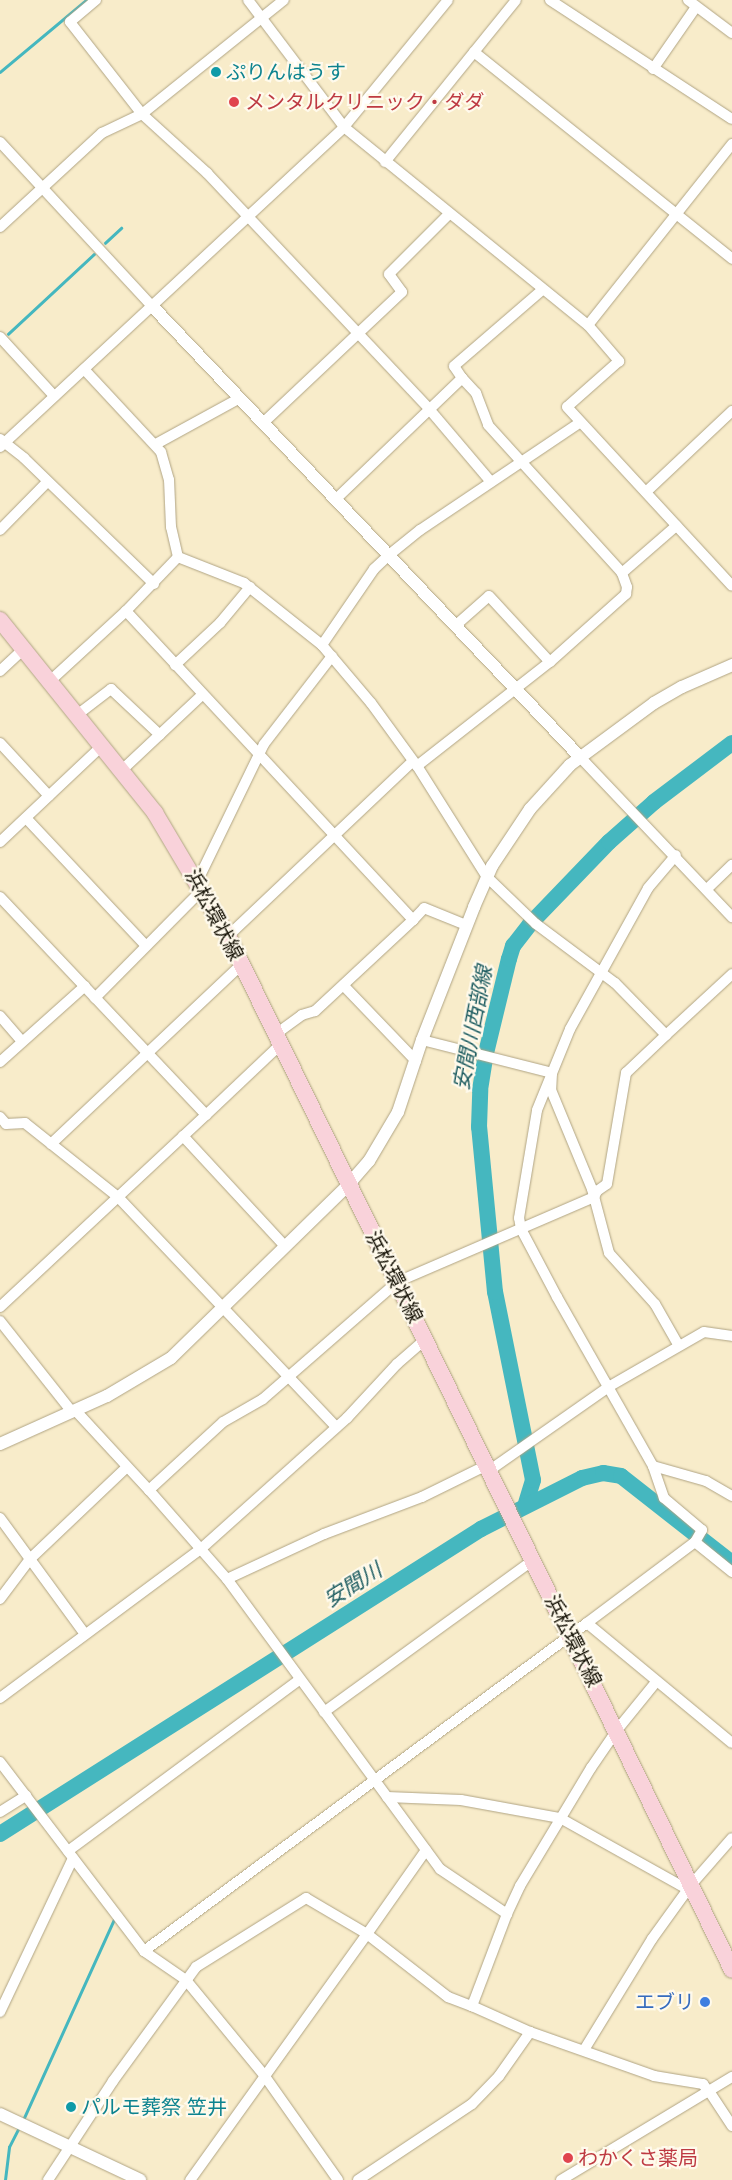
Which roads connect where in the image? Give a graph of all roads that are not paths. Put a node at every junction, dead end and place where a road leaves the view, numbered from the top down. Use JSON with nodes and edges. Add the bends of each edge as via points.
{"nodes":[{"id":1,"x":96,"y":0,"type":"edge"},
{"id":2,"x":248,"y":0,"type":"edge"},
{"id":3,"x":284,"y":0,"type":"edge"},
{"id":4,"x":448,"y":0,"type":"edge"},
{"id":5,"x":516,"y":0,"type":"edge"},
{"id":6,"x":550,"y":0,"type":"edge"},
{"id":7,"x":692,"y":3,"type":"edge"},
{"id":8,"x":262,"y":18,"type":"junction"},
{"id":9,"x":732,"y":33,"type":"edge"},
{"id":10,"x":474,"y":52,"type":"junction"},
{"id":11,"x":653,"y":69,"type":"junction"},
{"id":12,"x":142,"y":114,"type":"junction"},
{"id":13,"x":732,"y":119,"type":"edge"},
{"id":14,"x":344,"y":128,"type":"junction"},
{"id":15,"x":0,"y":142,"type":"edge"},
{"id":16,"x":732,"y":144,"type":"edge"},
{"id":17,"x":385,"y":162,"type":"junction"},
{"id":18,"x":42,"y":188,"type":"junction"},
{"id":19,"x":448,"y":214,"type":"junction"},
{"id":20,"x":675,"y":214,"type":"junction"},
{"id":21,"x":248,"y":216,"type":"junction"},
{"id":22,"x":0,"y":227,"type":"edge"},
{"id":23,"x":732,"y":259,"type":"edge"},
{"id":24,"x":542,"y":290,"type":"junction"},
{"id":25,"x":152,"y":307,"type":"junction"},
{"id":26,"x":588,"y":325,"type":"junction"},
{"id":27,"x":357,"y":333,"type":"junction"},
{"id":28,"x":0,"y":337,"type":"edge"},
{"id":29,"x":84,"y":369,"type":"junction"},
{"id":30,"x":462,"y":378,"type":"junction"},
{"id":31,"x":54,"y":396,"type":"junction"},
{"id":32,"x":240,"y":398,"type":"junction"},
{"id":33,"x":430,"y":410,"type":"junction"},
{"id":34,"x":732,"y":411,"type":"edge"},
{"id":35,"x":263,"y":423,"type":"junction"},
{"id":36,"x":579,"y":423,"type":"junction"},
{"id":37,"x":2,"y":443,"type":"edge"},
{"id":38,"x":156,"y":444,"type":"junction"},
{"id":39,"x":522,"y":462,"type":"junction"},
{"id":40,"x":47,"y":482,"type":"junction"},
{"id":41,"x":492,"y":482,"type":"junction"},
{"id":42,"x":646,"y":492,"type":"junction"},
{"id":43,"x":336,"y":499,"type":"junction"},
{"id":44,"x":676,"y":526,"type":"junction"},
{"id":45,"x":0,"y":530,"type":"edge"},
{"id":46,"x":389,"y":555,"type":"junction"},
{"id":47,"x":178,"y":557,"type":"junction"},
{"id":48,"x":622,"y":573,"type":"junction"},
{"id":49,"x":730,"y":579,"type":"edge"},
{"id":50,"x":154,"y":584,"type":"junction"},
{"id":51,"x":250,"y":587,"type":"junction"},
{"id":52,"x":126,"y":611,"type":"junction"},
{"id":53,"x":0,"y":620,"type":"edge"},
{"id":54,"x":455,"y":626,"type":"junction"},
{"id":55,"x":322,"y":645,"type":"junction"},
{"id":56,"x":24,"y":649,"type":"junction"},
{"id":57,"x":332,"y":656,"type":"junction"},
{"id":58,"x":550,"y":662,"type":"junction"},
{"id":59,"x":176,"y":665,"type":"junction"},
{"id":60,"x":732,"y":665,"type":"edge"},
{"id":61,"x":0,"y":671,"type":"edge"},
{"id":62,"x":50,"y":681,"type":"junction"},
{"id":63,"x":514,"y":689,"type":"junction"},
{"id":64,"x":204,"y":694,"type":"junction"},
{"id":65,"x":77,"y":715,"type":"junction"},
{"id":66,"x":160,"y":735,"type":"junction"},
{"id":67,"x":0,"y":743,"type":"edge"},
{"id":68,"x":102,"y":746,"type":"junction"},
{"id":69,"x":260,"y":754,"type":"junction"},
{"id":70,"x":580,"y":757,"type":"junction"},
{"id":71,"x":414,"y":764,"type":"junction"},
{"id":72,"x":121,"y":771,"type":"junction"},
{"id":73,"x":49,"y":796,"type":"junction"},
{"id":74,"x":26,"y":818,"type":"junction"},
{"id":75,"x":336,"y":835,"type":"junction"},
{"id":76,"x":0,"y":842,"type":"edge"},
{"id":77,"x":676,"y":855,"type":"junction"},
{"id":78,"x":732,"y":865,"type":"edge"},
{"id":79,"x":487,"y":877,"type":"junction"},
{"id":80,"x":199,"y":886,"type":"junction"},
{"id":81,"x":707,"y":889,"type":"junction"},
{"id":82,"x":0,"y":897,"type":"edge"},
{"id":83,"x":9,"y":906,"type":"junction"},
{"id":84,"x":0,"y":914,"type":"edge"},
{"id":85,"x":732,"y":917,"type":"edge"},
{"id":86,"x":413,"y":920,"type":"junction"},
{"id":87,"x":466,"y":925,"type":"junction"},
{"id":88,"x":228,"y":936,"type":"junction"},
{"id":89,"x":146,"y":946,"type":"junction"},
{"id":90,"x":241,"y":965,"type":"junction"},
{"id":91,"x":600,"y":972,"type":"junction"},
{"id":92,"x":732,"y":974,"type":"edge"},
{"id":93,"x":84,"y":986,"type":"junction"},
{"id":94,"x":344,"y":986,"type":"junction"},
{"id":95,"x":95,"y":998,"type":"junction"},
{"id":96,"x":0,"y":1016,"type":"edge"},
{"id":97,"x":666,"y":1035,"type":"junction"},
{"id":98,"x":277,"y":1040,"type":"junction"},
{"id":99,"x":422,"y":1040,"type":"junction"},
{"id":100,"x":22,"y":1041,"type":"junction"},
{"id":101,"x":148,"y":1054,"type":"junction"},
{"id":102,"x":416,"y":1061,"type":"junction"},
{"id":103,"x":0,"y":1062,"type":"edge"},
{"id":104,"x":552,"y":1073,"type":"junction"},
{"id":105,"x":206,"y":1115,"type":"junction"},
{"id":106,"x":0,"y":1117,"type":"edge"},
{"id":107,"x":183,"y":1136,"type":"junction"},
{"id":108,"x":51,"y":1144,"type":"junction"},
{"id":109,"x":348,"y":1185,"type":"junction"},
{"id":110,"x":118,"y":1197,"type":"junction"},
{"id":111,"x":594,"y":1197,"type":"junction"},
{"id":112,"x":521,"y":1229,"type":"junction"},
{"id":113,"x":285,"y":1246,"type":"junction"},
{"id":114,"x":397,"y":1282,"type":"junction"},
{"id":115,"x":0,"y":1307,"type":"edge"},
{"id":116,"x":225,"y":1308,"type":"junction"},
{"id":117,"x":0,"y":1321,"type":"edge"},
{"id":118,"x":732,"y":1336,"type":"edge"},
{"id":119,"x":426,"y":1339,"type":"junction"},
{"id":120,"x":679,"y":1346,"type":"junction"},
{"id":121,"x":290,"y":1377,"type":"junction"},
{"id":122,"x":610,"y":1386,"type":"junction"},
{"id":123,"x":74,"y":1411,"type":"junction"},
{"id":124,"x":336,"y":1427,"type":"junction"},
{"id":125,"x":0,"y":1444,"type":"edge"},
{"id":126,"x":653,"y":1466,"type":"junction"},
{"id":127,"x":488,"y":1467,"type":"junction"},
{"id":128,"x":126,"y":1468,"type":"junction"},
{"id":129,"x":149,"y":1490,"type":"junction"},
{"id":130,"x":732,"y":1496,"type":"edge"},
{"id":131,"x":0,"y":1518,"type":"edge"},
{"id":132,"x":698,"y":1540,"type":"junction"},
{"id":133,"x":202,"y":1548,"type":"junction"},
{"id":134,"x":30,"y":1559,"type":"junction"},
{"id":135,"x":532,"y":1561,"type":"junction"},
{"id":136,"x":732,"y":1572,"type":"edge"},
{"id":137,"x":227,"y":1579,"type":"junction"},
{"id":138,"x":0,"y":1599,"type":"edge"},
{"id":139,"x":587,"y":1623,"type":"junction"},
{"id":140,"x":85,"y":1634,"type":"junction"},
{"id":141,"x":570,"y":1635,"type":"junction"},
{"id":142,"x":299,"y":1680,"type":"junction"},
{"id":143,"x":656,"y":1682,"type":"junction"},
{"id":144,"x":0,"y":1698,"type":"edge"},
{"id":145,"x":324,"y":1712,"type":"junction"},
{"id":146,"x":617,"y":1730,"type":"junction"},
{"id":147,"x":732,"y":1743,"type":"edge"},
{"id":148,"x":0,"y":1762,"type":"edge"},
{"id":149,"x":374,"y":1781,"type":"junction"},
{"id":150,"x":26,"y":1796,"type":"junction"},
{"id":151,"x":387,"y":1797,"type":"junction"},
{"id":152,"x":0,"y":1812,"type":"edge"},
{"id":153,"x":560,"y":1818,"type":"junction"},
{"id":154,"x":732,"y":1838,"type":"edge"},
{"id":155,"x":426,"y":1850,"type":"junction"},
{"id":156,"x":70,"y":1855,"type":"junction"},
{"id":157,"x":690,"y":1886,"type":"junction"},
{"id":158,"x":507,"y":1914,"type":"junction"},
{"id":159,"x":367,"y":1934,"type":"junction"},
{"id":160,"x":144,"y":1951,"type":"junction"},
{"id":161,"x":732,"y":1970,"type":"edge"},
{"id":162,"x":186,"y":1980,"type":"junction"},
{"id":163,"x":472,"y":2006,"type":"junction"},
{"id":164,"x":0,"y":2012,"type":"edge"},
{"id":165,"x":530,"y":2032,"type":"junction"},
{"id":166,"x":584,"y":2050,"type":"junction"},
{"id":167,"x":264,"y":2075,"type":"junction"},
{"id":168,"x":732,"y":2077,"type":"edge"},
{"id":169,"x":709,"y":2091,"type":"junction"},
{"id":170,"x":0,"y":2114,"type":"edge"},
{"id":171,"x":732,"y":2126,"type":"edge"},
{"id":172,"x":71,"y":2148,"type":"junction"},
{"id":173,"x":48,"y":2180,"type":"edge"},
{"id":174,"x":140,"y":2180,"type":"edge"},
{"id":175,"x":190,"y":2180,"type":"edge"},
{"id":176,"x":338,"y":2180,"type":"edge"},
{"id":177,"x":358,"y":2180,"type":"edge"},
{"id":178,"x":561,"y":2180,"type":"edge"}],
"edges":[{"from":1,"to":12,"type":"street","via":[[70,22]]},
{"from":2,"to":8,"type":"street"},
{"from":3,"to":8,"type":"street"},
{"from":4,"to":14,"type":"street"},
{"from":5,"to":10,"type":"street"},
{"from":6,"to":11,"type":"street"},
{"from":7,"to":9,"type":"street"},
{"from":7,"to":11,"type":"street"},
{"from":8,"to":12,"type":"street"},
{"from":8,"to":14,"type":"street"},
{"from":10,"to":17,"type":"street"},
{"from":10,"to":20,"type":"street"},
{"from":11,"to":13,"type":"street"},
{"from":12,"to":18,"type":"street","via":[[102,133]]},
{"from":12,"to":21,"type":"street","via":[[182,148]]},
{"from":14,"to":17,"type":"street"},
{"from":14,"to":21,"type":"street"},
{"from":15,"to":18,"type":"street"},
{"from":16,"to":20,"type":"street"},
{"from":17,"to":19,"type":"street"},
{"from":18,"to":22,"type":"street"},
{"from":18,"to":25,"type":"street"},
{"from":19,"to":24,"type":"street"},
{"from":19,"to":27,"type":"street","via":[[389,274],[402,292]]},
{"from":20,"to":23,"type":"street"},
{"from":20,"to":26,"type":"street"},
{"from":21,"to":25,"type":"street"},
{"from":21,"to":27,"type":"street"},
{"from":24,"to":26,"type":"street"},
{"from":24,"to":30,"type":"street","via":[[454,366]]},
{"from":25,"to":29,"type":"street"},
{"from":25,"to":32,"type":"street"},
{"from":26,"to":36,"type":"street","via":[[619,361],[567,407]]},
{"from":27,"to":33,"type":"street"},
{"from":27,"to":35,"type":"street"},
{"from":28,"to":31,"type":"street"},
{"from":29,"to":31,"type":"street"},
{"from":29,"to":38,"type":"street"},
{"from":30,"to":33,"type":"street"},
{"from":30,"to":39,"type":"street","via":[[476,393],[488,425]]},
{"from":31,"to":37,"type":"street"},
{"from":32,"to":35,"type":"street"},
{"from":32,"to":38,"type":"street"},
{"from":33,"to":41,"type":"street"},
{"from":33,"to":43,"type":"street"},
{"from":34,"to":42,"type":"street"},
{"from":35,"to":43,"type":"street"},
{"from":36,"to":39,"type":"street"},
{"from":36,"to":42,"type":"street"},
{"from":37,"to":40,"type":"street"},
{"from":38,"to":47,"type":"street","via":[[162,452],[169,480],[171,528]]},
{"from":39,"to":41,"type":"street"},
{"from":39,"to":48,"type":"street"},
{"from":40,"to":45,"type":"street"},
{"from":40,"to":50,"type":"street"},
{"from":41,"to":46,"type":"street"},
{"from":42,"to":44,"type":"street"},
{"from":43,"to":46,"type":"street"},
{"from":44,"to":48,"type":"street"},
{"from":44,"to":49,"type":"street"},
{"from":46,"to":54,"type":"street"},
{"from":46,"to":55,"type":"street","via":[[374,569]]},
{"from":47,"to":50,"type":"street"},
{"from":47,"to":51,"type":"street"},
{"from":48,"to":58,"type":"street","via":[[626,594]]},
{"from":50,"to":52,"type":"street"},
{"from":51,"to":55,"type":"street"},
{"from":51,"to":59,"type":"street","via":[[220,623]]},
{"from":52,"to":59,"type":"street"},
{"from":52,"to":62,"type":"street"},
{"from":53,"to":56,"type":"main road","name":"浜松環状線"},
{"from":54,"to":58,"type":"street","via":[[489,596]]},
{"from":54,"to":63,"type":"street"},
{"from":55,"to":57,"type":"street"},
{"from":56,"to":61,"type":"street"},
{"from":56,"to":62,"type":"main road","name":"浜松環状線"},
{"from":57,"to":69,"type":"street"},
{"from":57,"to":71,"type":"street","via":[[371,703]]},
{"from":58,"to":63,"type":"street"},
{"from":59,"to":64,"type":"street"},
{"from":60,"to":70,"type":"street","via":[[668,695]]},
{"from":62,"to":65,"type":"main road","name":"浜松環状線"},
{"from":63,"to":70,"type":"street"},
{"from":63,"to":71,"type":"street"},
{"from":64,"to":66,"type":"street"},
{"from":64,"to":69,"type":"street"},
{"from":65,"to":66,"type":"street","via":[[111,689]]},
{"from":65,"to":68,"type":"main road","name":"浜松環状線"},
{"from":66,"to":72,"type":"street"},
{"from":67,"to":73,"type":"street"},
{"from":68,"to":72,"type":"main road","name":"浜松環状線"},
{"from":68,"to":73,"type":"street"},
{"from":69,"to":75,"type":"street"},
{"from":69,"to":80,"type":"street"},
{"from":70,"to":77,"type":"street"},
{"from":70,"to":79,"type":"street","via":[[530,809]]},
{"from":71,"to":75,"type":"street"},
{"from":71,"to":79,"type":"street"},
{"from":72,"to":80,"type":"main road","name":"浜松環状線","via":[[154,814]]},
{"from":73,"to":74,"type":"street"},
{"from":74,"to":76,"type":"street"},
{"from":74,"to":89,"type":"street"},
{"from":75,"to":86,"type":"street"},
{"from":75,"to":88,"type":"street"},
{"from":77,"to":81,"type":"street"},
{"from":77,"to":91,"type":"street","via":[[648,888]]},
{"from":78,"to":81,"type":"street"},
{"from":79,"to":87,"type":"street"},
{"from":79,"to":91,"type":"street","via":[[536,924]]},
{"from":80,"to":88,"type":"main road","name":"浜松環状線"},
{"from":80,"to":89,"type":"street"},
{"from":81,"to":85,"type":"street"},
{"from":82,"to":83,"type":"street"},
{"from":83,"to":84,"type":"street"},
{"from":83,"to":93,"type":"street"},
{"from":86,"to":87,"type":"street","via":[[424,908]]},
{"from":86,"to":94,"type":"street"},
{"from":87,"to":99,"type":"street"},
{"from":88,"to":90,"type":"main road","name":"浜松環状線"},
{"from":89,"to":95,"type":"street"},
{"from":90,"to":98,"type":"main road","name":"浜松環状線"},
{"from":90,"to":101,"type":"street"},
{"from":91,"to":97,"type":"street","via":[[633,998]]},
{"from":91,"to":104,"type":"street","via":[[579,1008]]},
{"from":92,"to":97,"type":"street"},
{"from":93,"to":95,"type":"street"},
{"from":93,"to":100,"type":"street"},
{"from":94,"to":98,"type":"street","via":[[315,1011],[302,1014]]},
{"from":94,"to":102,"type":"street"},
{"from":95,"to":101,"type":"street"},
{"from":96,"to":100,"type":"street"},
{"from":97,"to":111,"type":"street","via":[[626,1073],[607,1184],[597,1190]]},
{"from":98,"to":105,"type":"street"},
{"from":98,"to":109,"type":"main road","name":"浜松環状線"},
{"from":99,"to":102,"type":"street"},
{"from":99,"to":104,"type":"street"},
{"from":100,"to":103,"type":"street"},
{"from":101,"to":105,"type":"street"},
{"from":101,"to":108,"type":"street"},
{"from":102,"to":109,"type":"street","via":[[385,1138]]},
{"from":104,"to":111,"type":"street","via":[[550,1090]]},
{"from":104,"to":112,"type":"street","via":[[537,1110]]},
{"from":105,"to":107,"type":"street"},
{"from":106,"to":108,"type":"street","via":[[6,1124],[25,1123]]},
{"from":107,"to":110,"type":"street"},
{"from":107,"to":113,"type":"street"},
{"from":108,"to":110,"type":"street"},
{"from":109,"to":113,"type":"street"},
{"from":109,"to":114,"type":"main road","name":"浜松環状線"},
{"from":110,"to":115,"type":"street"},
{"from":110,"to":116,"type":"street"},
{"from":111,"to":112,"type":"street"},
{"from":111,"to":120,"type":"street","via":[[609,1253],[655,1304]]},
{"from":112,"to":114,"type":"street"},
{"from":112,"to":122,"type":"street"},
{"from":113,"to":116,"type":"street"},
{"from":114,"to":119,"type":"main road","name":"浜松環状線"},
{"from":114,"to":121,"type":"street"},
{"from":116,"to":121,"type":"street"},
{"from":116,"to":123,"type":"street","via":[[172,1358],[141,1378]]},
{"from":117,"to":123,"type":"street"},
{"from":118,"to":120,"type":"street","via":[[709,1331]]},
{"from":119,"to":124,"type":"street"},
{"from":119,"to":127,"type":"main road","name":"浜松環状線"},
{"from":120,"to":122,"type":"street"},
{"from":121,"to":124,"type":"street"},
{"from":121,"to":129,"type":"street","via":[[263,1399],[223,1422]]},
{"from":122,"to":126,"type":"street"},
{"from":122,"to":127,"type":"street"},
{"from":123,"to":125,"type":"street"},
{"from":123,"to":128,"type":"street"},
{"from":124,"to":133,"type":"street"},
{"from":126,"to":130,"type":"street","via":[[706,1481]]},
{"from":126,"to":132,"type":"street","via":[[664,1498],[702,1530]]},
{"from":127,"to":135,"type":"main road","name":"浜松環状線"},
{"from":127,"to":137,"type":"street","via":[[422,1497],[324,1534]]},
{"from":128,"to":129,"type":"street"},
{"from":128,"to":134,"type":"street"},
{"from":129,"to":133,"type":"street"},
{"from":131,"to":134,"type":"street"},
{"from":132,"to":136,"type":"street"},
{"from":132,"to":139,"type":"street"},
{"from":133,"to":137,"type":"street"},
{"from":133,"to":140,"type":"street"},
{"from":134,"to":138,"type":"street"},
{"from":134,"to":140,"type":"street"},
{"from":135,"to":141,"type":"main road","name":"浜松環状線"},
{"from":135,"to":145,"type":"street"},
{"from":137,"to":142,"type":"street"},
{"from":139,"to":141,"type":"street"},
{"from":139,"to":143,"type":"street"},
{"from":140,"to":144,"type":"street"},
{"from":141,"to":146,"type":"main road","name":"浜松環状線"},
{"from":141,"to":149,"type":"street"},
{"from":142,"to":145,"type":"street"},
{"from":142,"to":156,"type":"street"},
{"from":143,"to":146,"type":"street"},
{"from":143,"to":147,"type":"street"},
{"from":145,"to":149,"type":"street"},
{"from":146,"to":153,"type":"street"},
{"from":146,"to":157,"type":"main road","name":"浜松環状線"},
{"from":148,"to":150,"type":"street"},
{"from":149,"to":151,"type":"street"},
{"from":149,"to":160,"type":"street"},
{"from":150,"to":152,"type":"street"},
{"from":150,"to":156,"type":"street"},
{"from":151,"to":153,"type":"street","via":[[461,1800]]},
{"from":151,"to":155,"type":"street"},
{"from":153,"to":157,"type":"street"},
{"from":153,"to":158,"type":"street"},
{"from":154,"to":157,"type":"street"},
{"from":155,"to":158,"type":"street","via":[[440,1869]]},
{"from":155,"to":159,"type":"street"},
{"from":156,"to":160,"type":"street"},
{"from":156,"to":164,"type":"street"},
{"from":157,"to":161,"type":"main road","name":"浜松環状線"},
{"from":157,"to":166,"type":"street","via":[[652,1938]]},
{"from":158,"to":163,"type":"street"},
{"from":159,"to":162,"type":"street","via":[[306,1898],[196,1967]]},
{"from":159,"to":163,"type":"street","via":[[448,1997]]},
{"from":159,"to":167,"type":"street"},
{"from":160,"to":162,"type":"street"},
{"from":162,"to":167,"type":"street"},
{"from":162,"to":172,"type":"street","via":[[113,2082]]},
{"from":163,"to":165,"type":"street"},
{"from":165,"to":166,"type":"street"},
{"from":165,"to":177,"type":"street","via":[[499,2076],[472,2104]]},
{"from":166,"to":169,"type":"street","via":[[670,2081],[703,2084]]},
{"from":167,"to":175,"type":"street"},
{"from":167,"to":176,"type":"street"},
{"from":168,"to":169,"type":"street"},
{"from":169,"to":171,"type":"street"},
{"from":169,"to":178,"type":"street"},
{"from":170,"to":172,"type":"street"},
{"from":172,"to":173,"type":"street"},
{"from":172,"to":174,"type":"street"}]}
